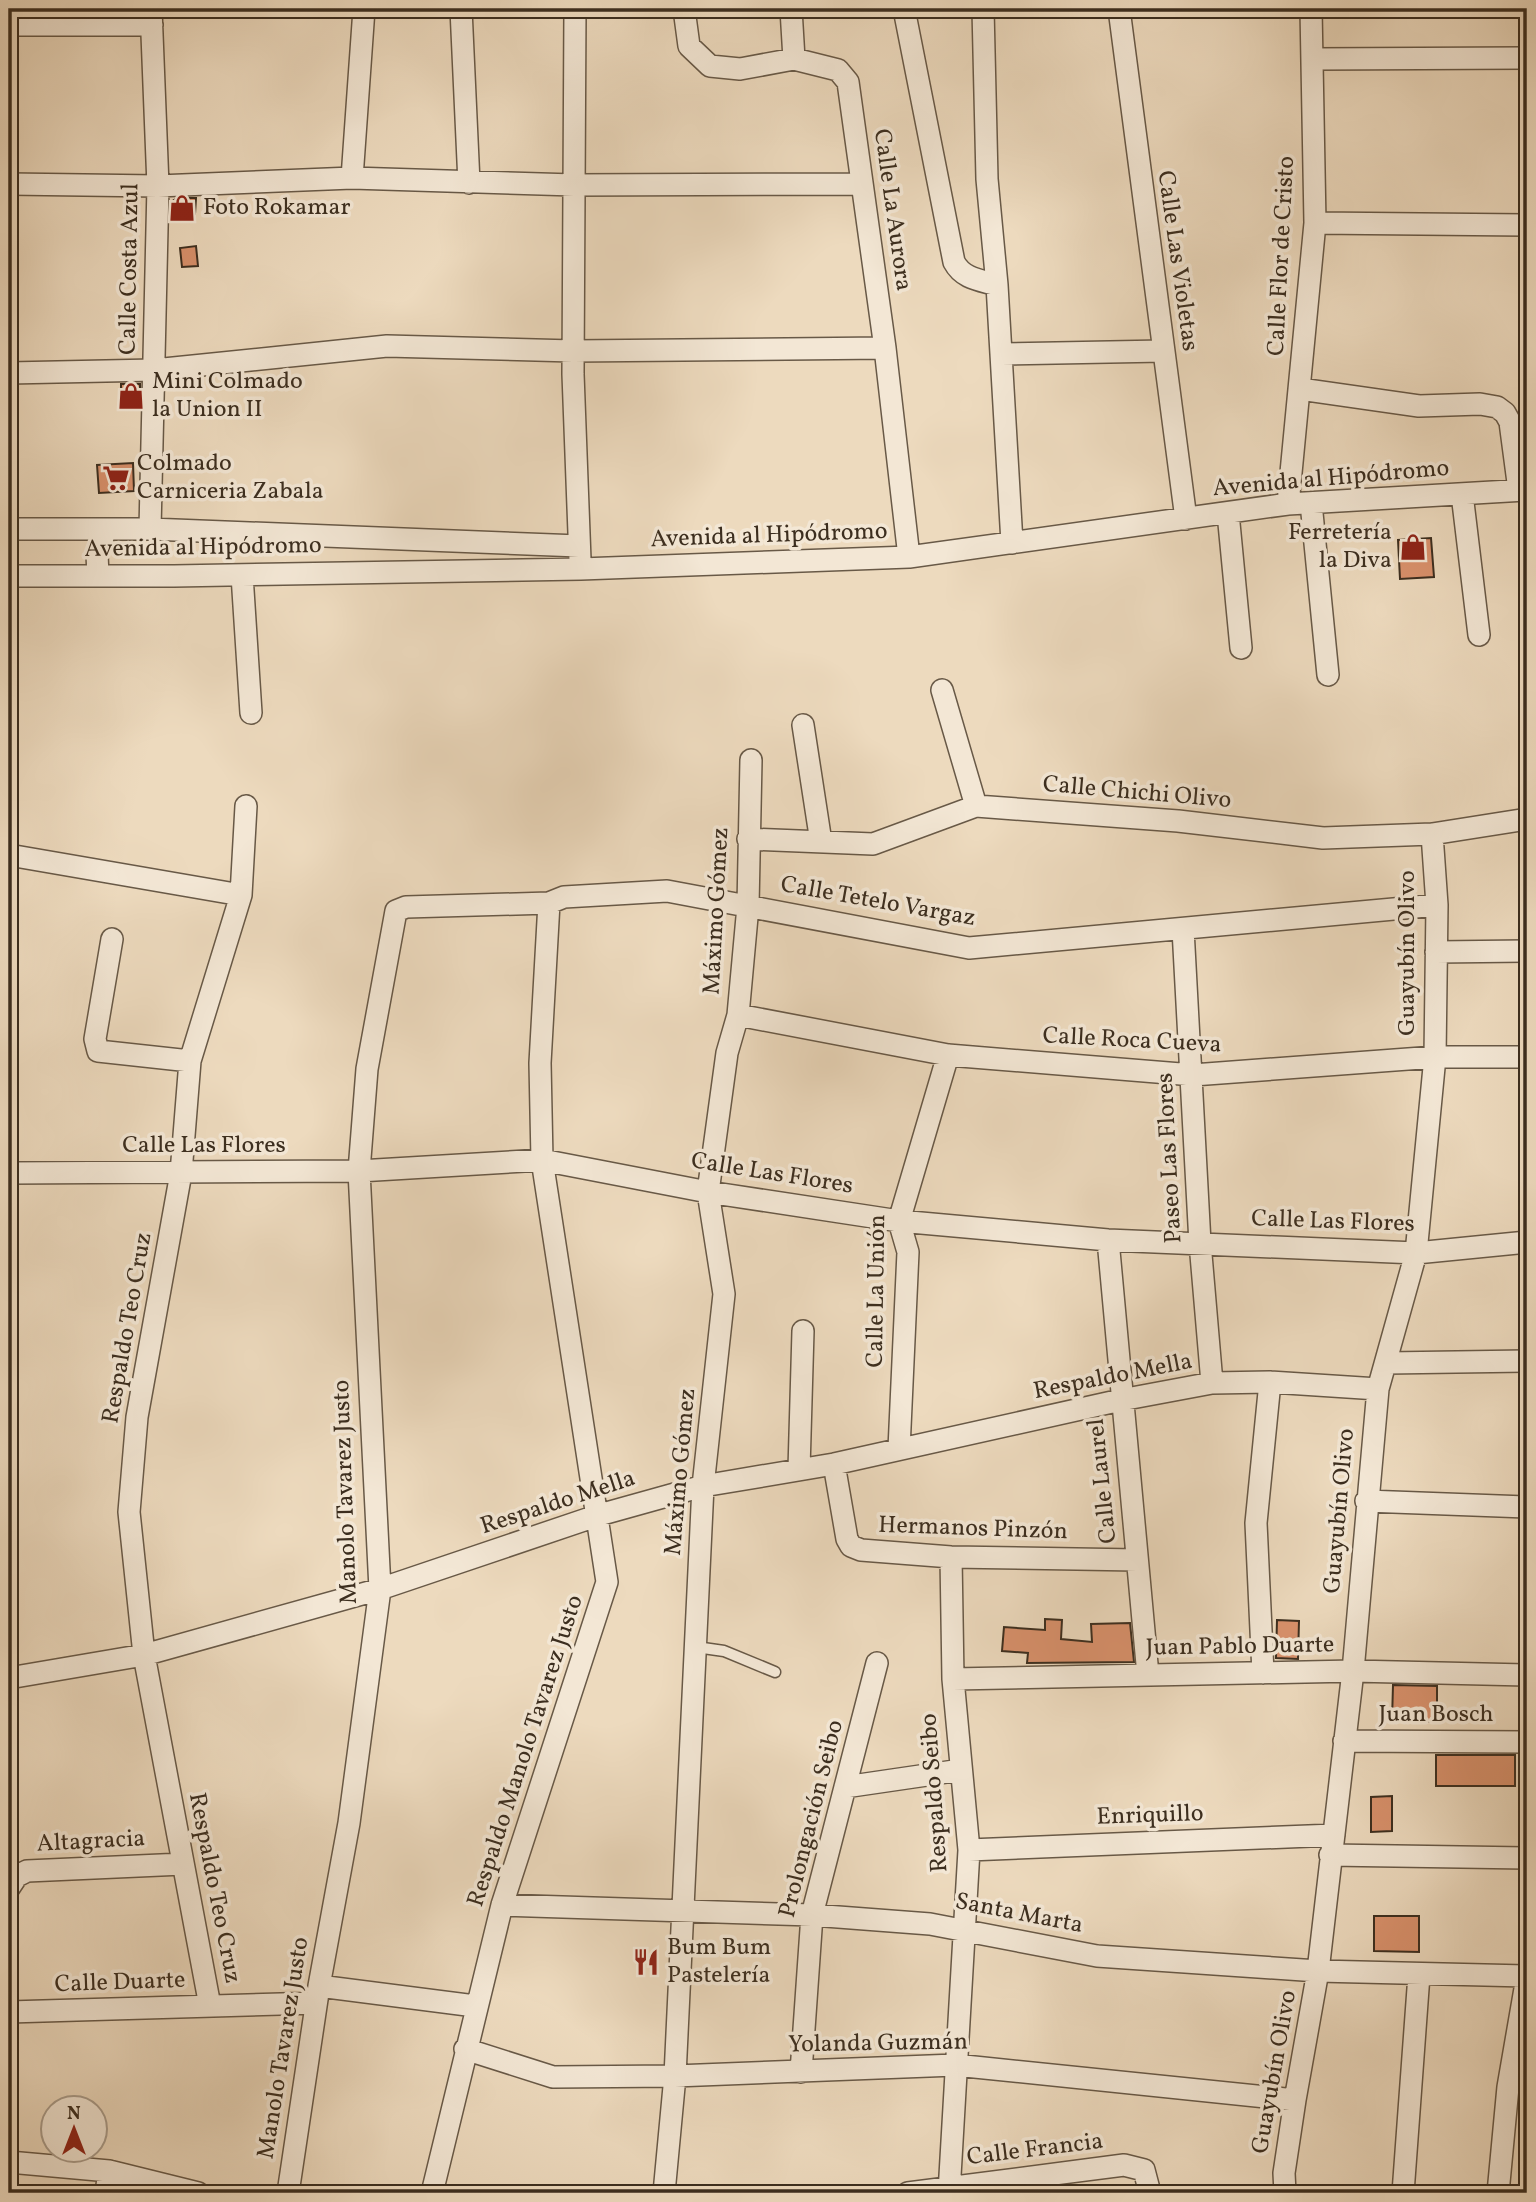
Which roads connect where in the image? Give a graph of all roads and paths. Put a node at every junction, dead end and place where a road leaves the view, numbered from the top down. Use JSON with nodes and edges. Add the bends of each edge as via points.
{"nodes":[{"id":1,"x":364,"y":9,"type":"edge"},
{"id":2,"x":461,"y":9,"type":"edge"},
{"id":3,"x":575,"y":9,"type":"edge"},
{"id":4,"x":684,"y":9,"type":"edge"},
{"id":5,"x":791,"y":9,"type":"edge"},
{"id":6,"x":904,"y":9,"type":"edge"},
{"id":7,"x":983,"y":9,"type":"edge"},
{"id":8,"x":1119,"y":9,"type":"edge"},
{"id":9,"x":1311,"y":9,"type":"edge"},
{"id":10,"x":151,"y":17,"type":"edge"},
{"id":11,"x":9,"y":25,"type":"edge"},
{"id":12,"x":1527,"y":58,"type":"edge"},
{"id":13,"x":794,"y":59,"type":"junction"},
{"id":14,"x":1314,"y":59,"type":"junction"},
{"id":15,"x":352,"y":178,"type":"junction"},
{"id":16,"x":469,"y":183,"type":"junction"},
{"id":17,"x":9,"y":184,"type":"edge"},
{"id":18,"x":862,"y":184,"type":"junction"},
{"id":19,"x":574,"y":185,"type":"junction"},
{"id":20,"x":158,"y":186,"type":"junction"},
{"id":21,"x":1315,"y":223,"type":"junction"},
{"id":22,"x":1527,"y":225,"type":"edge"},
{"id":23,"x":997,"y":285,"type":"junction"},
{"id":24,"x":886,"y":348,"type":"junction"},
{"id":25,"x":573,"y":351,"type":"junction"},
{"id":26,"x":1163,"y":351,"type":"junction"},
{"id":27,"x":1001,"y":354,"type":"junction"},
{"id":28,"x":154,"y":370,"type":"junction"},
{"id":29,"x":9,"y":373,"type":"edge"},
{"id":30,"x":1300,"y":389,"type":"junction"},
{"id":31,"x":1523,"y":490,"type":"edge"},
{"id":32,"x":1462,"y":494,"type":"junction"},
{"id":33,"x":1311,"y":503,"type":"junction"},
{"id":34,"x":1288,"y":505,"type":"junction"},
{"id":35,"x":1228,"y":513,"type":"junction"},
{"id":36,"x":1186,"y":519,"type":"junction"},
{"id":37,"x":9,"y":529,"type":"edge"},
{"id":38,"x":106,"y":529,"type":"junction"},
{"id":39,"x":150,"y":529,"type":"junction"},
{"id":40,"x":1012,"y":543,"type":"junction"},
{"id":41,"x":579,"y":546,"type":"junction"},
{"id":42,"x":909,"y":556,"type":"junction"},
{"id":43,"x":581,"y":569,"type":"junction"},
{"id":44,"x":242,"y":575,"type":"junction"},
{"id":45,"x":9,"y":576,"type":"edge"},
{"id":46,"x":98,"y":576,"type":"junction"},
{"id":47,"x":1479,"y":635,"type":"dead end"},
{"id":48,"x":1241,"y":648,"type":"dead end"},
{"id":49,"x":1328,"y":675,"type":"dead end"},
{"id":50,"x":942,"y":690,"type":"dead end"},
{"id":51,"x":251,"y":713,"type":"dead end"},
{"id":52,"x":803,"y":724,"type":"dead end"},
{"id":53,"x":751,"y":760,"type":"dead end"},
{"id":54,"x":246,"y":806,"type":"dead end"},
{"id":55,"x":976,"y":806,"type":"junction"},
{"id":56,"x":1527,"y":819,"type":"edge"},
{"id":57,"x":1432,"y":834,"type":"junction"},
{"id":58,"x":748,"y":839,"type":"junction"},
{"id":59,"x":821,"y":842,"type":"junction"},
{"id":60,"x":9,"y":855,"type":"edge"},
{"id":61,"x":241,"y":895,"type":"junction"},
{"id":62,"x":549,"y":903,"type":"junction"},
{"id":63,"x":1437,"y":905,"type":"junction"},
{"id":64,"x":748,"y":906,"type":"junction"},
{"id":65,"x":396,"y":911,"type":"joint"},
{"id":66,"x":1183,"y":929,"type":"junction"},
{"id":67,"x":112,"y":939,"type":"dead end"},
{"id":68,"x":1527,"y":951,"type":"edge"},
{"id":69,"x":1436,"y":952,"type":"junction"},
{"id":70,"x":738,"y":1015,"type":"junction"},
{"id":71,"x":948,"y":1055,"type":"junction"},
{"id":72,"x":1435,"y":1057,"type":"junction"},
{"id":73,"x":1527,"y":1057,"type":"edge"},
{"id":74,"x":190,"y":1061,"type":"junction"},
{"id":75,"x":1192,"y":1075,"type":"junction"},
{"id":76,"x":542,"y":1160,"type":"junction"},
{"id":77,"x":359,"y":1171,"type":"junction"},
{"id":78,"x":9,"y":1173,"type":"edge"},
{"id":79,"x":181,"y":1173,"type":"junction"},
{"id":80,"x":708,"y":1192,"type":"junction"},
{"id":81,"x":899,"y":1221,"type":"junction"},
{"id":82,"x":1108,"y":1240,"type":"junction"},
{"id":83,"x":1200,"y":1242,"type":"junction"},
{"id":84,"x":1527,"y":1242,"type":"edge"},
{"id":85,"x":1416,"y":1253,"type":"junction"},
{"id":86,"x":803,"y":1331,"type":"dead end"},
{"id":87,"x":1527,"y":1361,"type":"edge"},
{"id":88,"x":1387,"y":1363,"type":"junction"},
{"id":89,"x":1270,"y":1382,"type":"junction"},
{"id":90,"x":1212,"y":1383,"type":"junction"},
{"id":91,"x":1378,"y":1389,"type":"junction"},
{"id":92,"x":1121,"y":1400,"type":"junction"},
{"id":93,"x":899,"y":1449,"type":"junction"},
{"id":94,"x":834,"y":1464,"type":"junction"},
{"id":95,"x":799,"y":1469,"type":"junction"},
{"id":96,"x":703,"y":1486,"type":"junction"},
{"id":97,"x":1366,"y":1502,"type":"junction"},
{"id":98,"x":1527,"y":1507,"type":"edge"},
{"id":99,"x":598,"y":1515,"type":"junction"},
{"id":100,"x":951,"y":1558,"type":"junction"},
{"id":101,"x":1137,"y":1560,"type":"junction"},
{"id":102,"x":380,"y":1589,"type":"junction"},
{"id":103,"x":696,"y":1647,"type":"junction"},
{"id":104,"x":144,"y":1655,"type":"junction"},
{"id":105,"x":877,"y":1663,"type":"dead end"},
{"id":106,"x":1353,"y":1671,"type":"junction"},
{"id":107,"x":775,"y":1672,"type":"dead end"},
{"id":108,"x":1263,"y":1673,"type":"junction"},
{"id":109,"x":1148,"y":1675,"type":"junction"},
{"id":110,"x":1527,"y":1675,"type":"edge"},
{"id":111,"x":9,"y":1678,"type":"edge"},
{"id":112,"x":953,"y":1679,"type":"junction"},
{"id":113,"x":1345,"y":1741,"type":"junction"},
{"id":114,"x":1527,"y":1742,"type":"edge"},
{"id":115,"x":961,"y":1770,"type":"junction"},
{"id":116,"x":845,"y":1787,"type":"junction"},
{"id":117,"x":1332,"y":1845,"type":"junction"},
{"id":118,"x":969,"y":1850,"type":"junction"},
{"id":119,"x":1527,"y":1858,"type":"edge"},
{"id":120,"x":183,"y":1864,"type":"junction"},
{"id":121,"x":9,"y":1888,"type":"edge"},
{"id":122,"x":502,"y":1905,"type":"junction"},
{"id":123,"x":684,"y":1909,"type":"junction"},
{"id":124,"x":812,"y":1915,"type":"junction"},
{"id":125,"x":963,"y":1932,"type":"junction"},
{"id":126,"x":1318,"y":1970,"type":"junction"},
{"id":127,"x":1419,"y":1975,"type":"junction"},
{"id":128,"x":1527,"y":1977,"type":"edge"},
{"id":129,"x":318,"y":1995,"type":"junction"},
{"id":130,"x":475,"y":2006,"type":"junction"},
{"id":131,"x":210,"y":2007,"type":"junction"},
{"id":132,"x":9,"y":2012,"type":"edge"},
{"id":133,"x":465,"y":2049,"type":"junction"},
{"id":134,"x":955,"y":2065,"type":"junction"},
{"id":135,"x":800,"y":2072,"type":"junction"},
{"id":136,"x":675,"y":2076,"type":"junction"},
{"id":137,"x":1295,"y":2100,"type":"junction"},
{"id":138,"x":9,"y":2162,"type":"edge"},
{"id":139,"x":109,"y":2171,"type":"junction"},
{"id":140,"x":949,"y":2190,"type":"edge"},
{"id":141,"x":106,"y":2193,"type":"edge"},
{"id":142,"x":198,"y":2193,"type":"edge"},
{"id":143,"x":288,"y":2193,"type":"edge"},
{"id":144,"x":432,"y":2193,"type":"edge"},
{"id":145,"x":664,"y":2193,"type":"edge"},
{"id":146,"x":908,"y":2193,"type":"edge"},
{"id":147,"x":1150,"y":2193,"type":"edge"},
{"id":148,"x":1284,"y":2193,"type":"edge"},
{"id":149,"x":1404,"y":2193,"type":"edge"},
{"id":150,"x":1498,"y":2193,"type":"edge"}],
"edges":[{"from":1,"to":15,"type":"street"},
{"from":2,"to":16,"type":"street"},
{"from":3,"to":19,"type":"street"},
{"from":4,"to":13,"type":"street","name":"Calle La Aurora","via":[[689,46],[710,66],[740,69]]},
{"from":5,"to":13,"type":"street"},
{"from":6,"to":23,"type":"street","via":[[954,262],[967,277]]},
{"from":7,"to":23,"type":"street","via":[[987,179]]},
{"from":8,"to":26,"type":"street","name":"Calle Las Violetas"},
{"from":9,"to":14,"type":"street","name":"Calle Flor de Cristo"},
{"from":10,"to":11,"type":"street"},
{"from":10,"to":20,"type":"street","name":"Calle Costa Azul"},
{"from":12,"to":14,"type":"street"},
{"from":13,"to":18,"type":"street","name":"Calle La Aurora","via":[[844,75]]},
{"from":14,"to":21,"type":"street","name":"Calle Flor de Cristo"},
{"from":15,"to":16,"type":"street"},
{"from":15,"to":20,"type":"street"},
{"from":16,"to":19,"type":"street"},
{"from":17,"to":20,"type":"street"},
{"from":18,"to":19,"type":"street"},
{"from":18,"to":24,"type":"street","name":"Calle La Aurora"},
{"from":19,"to":25,"type":"street"},
{"from":20,"to":28,"type":"street","name":"Calle Costa Azul"},
{"from":21,"to":22,"type":"street"},
{"from":21,"to":30,"type":"street","name":"Calle Flor de Cristo"},
{"from":23,"to":27,"type":"street"},
{"from":24,"to":25,"type":"street"},
{"from":24,"to":42,"type":"street","name":"Calle La Aurora"},
{"from":25,"to":28,"type":"street","via":[[387,345]]},
{"from":25,"to":41,"type":"street"},
{"from":26,"to":27,"type":"street"},
{"from":26,"to":36,"type":"street","name":"Calle Las Violetas"},
{"from":27,"to":40,"type":"street"},
{"from":28,"to":29,"type":"street"},
{"from":28,"to":39,"type":"street","name":"Calle Costa Azul"},
{"from":30,"to":31,"type":"street","via":[[1419,406],[1497,407],[1510,422]]},
{"from":30,"to":34,"type":"street","name":"Calle Flor de Cristo"},
{"from":31,"to":32,"type":"street","name":"Avenida al Hipódromo"},
{"from":32,"to":33,"type":"street","name":"Avenida al Hipódromo"},
{"from":32,"to":47,"type":"street"},
{"from":33,"to":34,"type":"street","name":"Avenida al Hipódromo"},
{"from":33,"to":49,"type":"street"},
{"from":34,"to":35,"type":"street","name":"Avenida al Hipódromo"},
{"from":35,"to":36,"type":"street","name":"Avenida al Hipódromo"},
{"from":35,"to":48,"type":"street"},
{"from":36,"to":40,"type":"street","name":"Avenida al Hipódromo"},
{"from":37,"to":38,"type":"street"},
{"from":38,"to":39,"type":"street"},
{"from":38,"to":46,"type":"street","via":[[97,554]]},
{"from":39,"to":41,"type":"street"},
{"from":40,"to":42,"type":"street","name":"Avenida al Hipódromo"},
{"from":41,"to":43,"type":"street"},
{"from":42,"to":43,"type":"street","name":"Avenida al Hipódromo"},
{"from":43,"to":44,"type":"street","name":"Avenida al Hipódromo"},
{"from":44,"to":46,"type":"street","name":"Avenida al Hipódromo"},
{"from":44,"to":51,"type":"street"},
{"from":45,"to":46,"type":"street","name":"Avenida al Hipódromo"},
{"from":50,"to":55,"type":"street"},
{"from":52,"to":59,"type":"street"},
{"from":53,"to":58,"type":"street","name":"Máximo Gómez"},
{"from":54,"to":61,"type":"street","name":"Respaldo Teo Cruz"},
{"from":55,"to":57,"type":"street","name":"Calle Chichi Olivo","via":[[1178,821],[1323,838]]},
{"from":55,"to":59,"type":"street","name":"Calle Chichi Olivo","via":[[873,844]]},
{"from":56,"to":57,"type":"street","name":"Calle Chichi Olivo"},
{"from":57,"to":63,"type":"street","name":"Guayubín Olivo"},
{"from":58,"to":59,"type":"street","name":"Calle Chichi Olivo"},
{"from":58,"to":64,"type":"street","name":"Máximo Gómez"},
{"from":60,"to":61,"type":"street"},
{"from":61,"to":74,"type":"street","name":"Respaldo Teo Cruz"},
{"from":62,"to":64,"type":"street","name":"Calle Tetelo Vargaz","via":[[564,897],[667,891]]},
{"from":62,"to":65,"type":"street","name":"Calle Tetelo Vargaz","via":[[406,906]]},
{"from":62,"to":76,"type":"street","name":"Respaldo Manolo Tavarez Justo","via":[[540,1063]]},
{"from":63,"to":66,"type":"street","name":"Calle Tetelo Vargaz"},
{"from":63,"to":69,"type":"street","name":"Guayubín Olivo"},
{"from":64,"to":66,"type":"street","name":"Calle Tetelo Vargaz","via":[[970,948]]},
{"from":64,"to":70,"type":"street","name":"Máximo Gómez"},
{"from":65,"to":77,"type":"street","name":"Manolo Tavarez Justo","via":[[368,1069]]},
{"from":66,"to":75,"type":"street","name":"Paseo Las Flores"},
{"from":67,"to":74,"type":"street","via":[[95,1039],[98,1051]]},
{"from":68,"to":69,"type":"street"},
{"from":69,"to":72,"type":"street","name":"Guayubín Olivo"},
{"from":70,"to":71,"type":"street","name":"Calle Roca Cueva"},
{"from":70,"to":80,"type":"street","name":"Máximo Gómez","via":[[727,1053]]},
{"from":71,"to":75,"type":"street","name":"Calle Roca Cueva"},
{"from":71,"to":81,"type":"street","name":"Calle La Unión"},
{"from":72,"to":73,"type":"street","name":"Calle Roca Cueva"},
{"from":72,"to":75,"type":"street","name":"Calle Roca Cueva"},
{"from":72,"to":85,"type":"street","name":"Guayubín Olivo"},
{"from":74,"to":79,"type":"street","name":"Respaldo Teo Cruz"},
{"from":75,"to":83,"type":"street","name":"Paseo Las Flores"},
{"from":76,"to":77,"type":"street","name":"Calle Las Flores"},
{"from":76,"to":80,"type":"street","name":"Calle Las Flores"},
{"from":76,"to":99,"type":"street","name":"Respaldo Manolo Tavarez Justo"},
{"from":77,"to":79,"type":"street","name":"Calle Las Flores"},
{"from":77,"to":102,"type":"street","name":"Manolo Tavarez Justo"},
{"from":78,"to":79,"type":"street","name":"Calle Las Flores"},
{"from":79,"to":104,"type":"street","name":"Respaldo Teo Cruz","via":[[137,1417],[129,1512]]},
{"from":80,"to":81,"type":"street","name":"Calle Las Flores"},
{"from":80,"to":96,"type":"street","name":"Máximo Gómez","via":[[724,1294]]},
{"from":81,"to":82,"type":"street","name":"Calle Las Flores"},
{"from":81,"to":93,"type":"street","name":"Calle La Unión","via":[[908,1252]]},
{"from":82,"to":83,"type":"street","name":"Calle Las Flores"},
{"from":82,"to":92,"type":"street","name":"Calle Laurel"},
{"from":83,"to":85,"type":"street","name":"Calle Las Flores"},
{"from":83,"to":90,"type":"street","name":"Paseo Las Flores"},
{"from":84,"to":85,"type":"street","name":"Calle Las Flores"},
{"from":85,"to":88,"type":"street","name":"Guayubín Olivo"},
{"from":86,"to":95,"type":"street"},
{"from":87,"to":88,"type":"street"},
{"from":88,"to":91,"type":"street","name":"Guayubín Olivo"},
{"from":89,"to":90,"type":"street","name":"Respaldo Mella"},
{"from":89,"to":91,"type":"street","name":"Respaldo Mella"},
{"from":89,"to":108,"type":"street","via":[[1256,1523]]},
{"from":90,"to":92,"type":"street","name":"Respaldo Mella"},
{"from":91,"to":97,"type":"street","name":"Guayubín Olivo"},
{"from":92,"to":93,"type":"street","name":"Respaldo Mella"},
{"from":92,"to":101,"type":"street","name":"Calle Laurel"},
{"from":93,"to":94,"type":"street","name":"Respaldo Mella"},
{"from":94,"to":95,"type":"street","name":"Respaldo Mella"},
{"from":94,"to":100,"type":"street","name":"Hermanos Pinzón","via":[[851,1546]]},
{"from":95,"to":96,"type":"street","name":"Respaldo Mella"},
{"from":96,"to":99,"type":"street","name":"Respaldo Mella"},
{"from":96,"to":103,"type":"street","name":"Máximo Gómez"},
{"from":97,"to":98,"type":"street"},
{"from":97,"to":106,"type":"street","name":"Guayubín Olivo"},
{"from":99,"to":102,"type":"street","name":"Respaldo Mella"},
{"from":99,"to":122,"type":"street","name":"Respaldo Manolo Tavarez Justo","via":[[605,1595]]},
{"from":100,"to":101,"type":"street","name":"Hermanos Pinzón"},
{"from":100,"to":112,"type":"street","name":"Respaldo Seibo"},
{"from":101,"to":109,"type":"street","name":"Calle Laurel"},
{"from":102,"to":104,"type":"street","name":"Respaldo Mella"},
{"from":102,"to":129,"type":"street","name":"Manolo Tavarez Justo","via":[[349,1823]]},
{"from":103,"to":107,"type":"lane","via":[[724,1651]]},
{"from":103,"to":123,"type":"street","name":"Máximo Gómez"},
{"from":104,"to":111,"type":"street","name":"Respaldo Mella"},
{"from":104,"to":120,"type":"street","name":"Respaldo Teo Cruz"},
{"from":105,"to":116,"type":"street","name":"Prolongación Seibo"},
{"from":106,"to":108,"type":"street","name":"Juan Pablo Duarte"},
{"from":106,"to":110,"type":"street","name":"Juan Pablo Duarte"},
{"from":106,"to":113,"type":"street","name":"Guayubín Olivo"},
{"from":108,"to":109,"type":"street","name":"Juan Pablo Duarte"},
{"from":109,"to":112,"type":"street","name":"Juan Pablo Duarte"},
{"from":112,"to":115,"type":"street","name":"Respaldo Seibo"},
{"from":113,"to":114,"type":"street","name":"Juan Bosch"},
{"from":113,"to":117,"type":"street","name":"Guayubín Olivo"},
{"from":115,"to":116,"type":"street"},
{"from":115,"to":118,"type":"street","name":"Respaldo Seibo"},
{"from":116,"to":124,"type":"street","name":"Prolongación Seibo"},
{"from":117,"to":118,"type":"street","name":"Enriquillo"},
{"from":117,"to":119,"type":"street","name":"Enriquillo"},
{"from":117,"to":126,"type":"street","name":"Guayubín Olivo"},
{"from":118,"to":125,"type":"street","name":"Respaldo Seibo"},
{"from":120,"to":121,"type":"street","name":"Altagracia","via":[[27,1871]]},
{"from":120,"to":131,"type":"street","name":"Respaldo Teo Cruz"},
{"from":122,"to":123,"type":"street","name":"Santa Marta"},
{"from":122,"to":130,"type":"street","name":"Respaldo Manolo Tavarez Justo"},
{"from":123,"to":124,"type":"street","name":"Santa Marta"},
{"from":123,"to":136,"type":"street","name":"Máximo Gómez"},
{"from":124,"to":125,"type":"street","name":"Santa Marta","via":[[930,1924]]},
{"from":124,"to":135,"type":"street","name":"Prolongación Seibo"},
{"from":125,"to":126,"type":"street","name":"Santa Marta","via":[[1097,1956]]},
{"from":125,"to":134,"type":"street","name":"Respaldo Seibo"},
{"from":126,"to":127,"type":"street","name":"Santa Marta"},
{"from":126,"to":137,"type":"street","name":"Guayubín Olivo"},
{"from":127,"to":128,"type":"street","name":"Santa Marta"},
{"from":127,"to":149,"type":"street"},
{"from":128,"to":150,"type":"street","via":[[1508,2087]]},
{"from":129,"to":130,"type":"street","name":"Calle Duarte"},
{"from":129,"to":131,"type":"street","name":"Calle Duarte"},
{"from":129,"to":143,"type":"street","name":"Manolo Tavarez Justo"},
{"from":130,"to":133,"type":"street","name":"Respaldo Manolo Tavarez Justo"},
{"from":131,"to":132,"type":"street","name":"Calle Duarte"},
{"from":133,"to":136,"type":"street","name":"Yolanda Guzmán","via":[[553,2077]]},
{"from":133,"to":144,"type":"street","name":"Respaldo Manolo Tavarez Justo"},
{"from":134,"to":135,"type":"street","name":"Yolanda Guzmán"},
{"from":134,"to":137,"type":"street","name":"Yolanda Guzmán"},
{"from":134,"to":140,"type":"street","name":"Respaldo Seibo"},
{"from":135,"to":136,"type":"street","name":"Yolanda Guzmán"},
{"from":136,"to":145,"type":"street","name":"Máximo Gómez"},
{"from":137,"to":148,"type":"street","name":"Guayubín Olivo"},
{"from":138,"to":139,"type":"street"},
{"from":139,"to":141,"type":"street"},
{"from":139,"to":142,"type":"street"},
{"from":140,"to":146,"type":"street","name":"Calle Francia"},
{"from":140,"to":147,"type":"street","name":"Calle Francia","via":[[1124,2165],[1144,2170]]}]}
